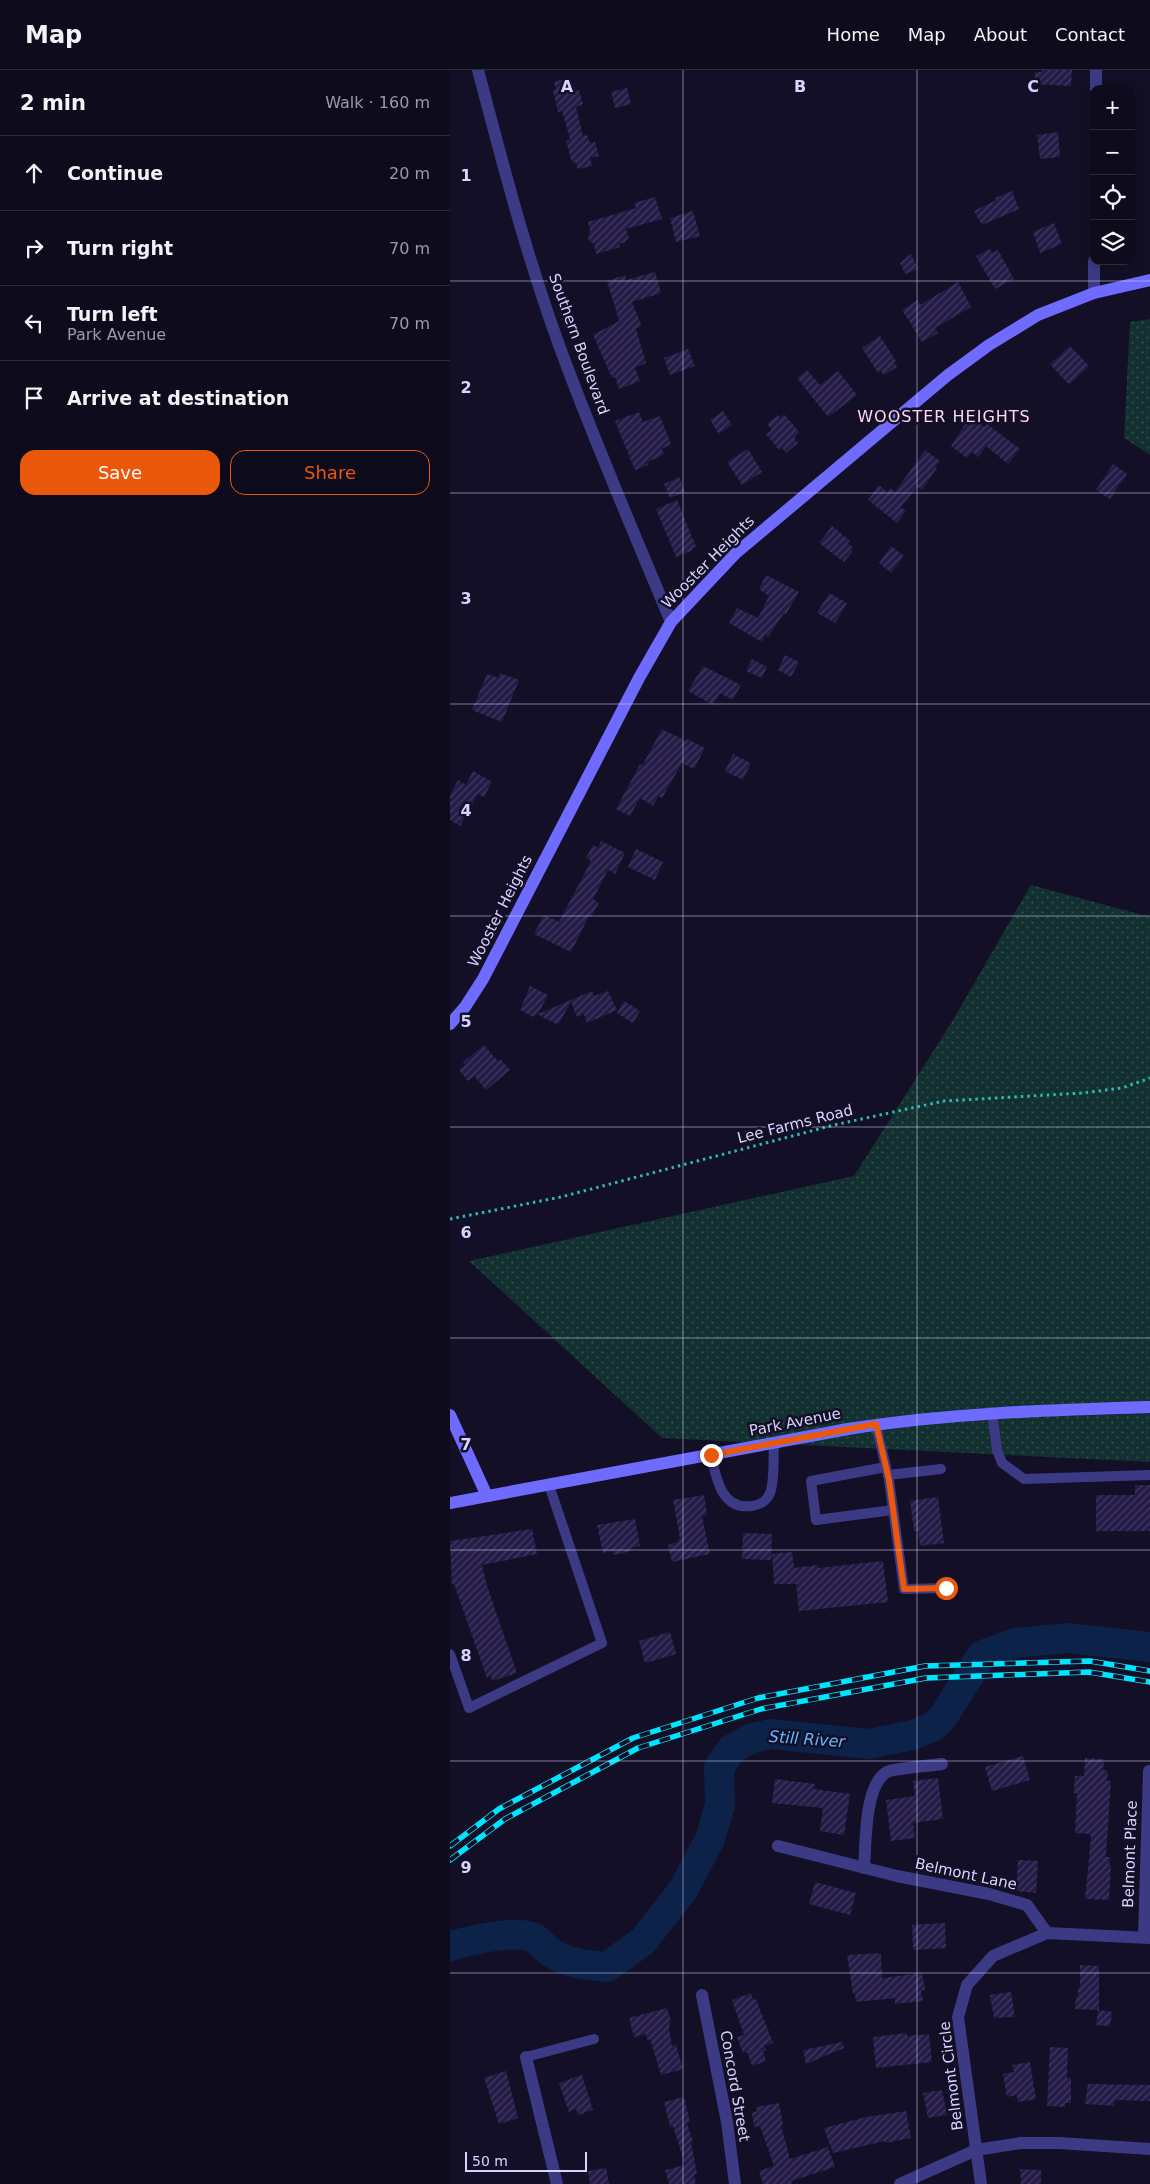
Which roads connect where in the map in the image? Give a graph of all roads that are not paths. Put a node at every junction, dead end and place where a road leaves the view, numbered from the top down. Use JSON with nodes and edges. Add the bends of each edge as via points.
{"nodes":[{"id":1,"x":478,"y":70,"type":"edge"},
{"id":2,"x":1096,"y":70,"type":"edge"},
{"id":3,"x":1096,"y":85,"type":"edge"},
{"id":4,"x":1094,"y":265,"type":"edge"},
{"id":5,"x":1150,"y":280,"type":"edge"},
{"id":6,"x":1094,"y":292,"type":"junction"},
{"id":7,"x":671,"y":622,"type":"junction"},
{"id":8,"x":450,"y":1024,"type":"edge"},
{"id":9,"x":1150,"y":1408,"type":"edge"},
{"id":10,"x":992,"y":1412,"type":"junction"},
{"id":11,"x":450,"y":1415,"type":"edge"},
{"id":12,"x":876,"y":1424,"type":"junction"},
{"id":13,"x":774,"y":1443,"type":"junction"},
{"id":14,"x":711,"y":1455,"type":"junction"},
{"id":15,"x":941,"y":1469,"type":"dead end"},
{"id":16,"x":887,"y":1471,"type":"junction"},
{"id":17,"x":1150,"y":1475,"type":"edge"},
{"id":18,"x":549,"y":1485,"type":"junction"},
{"id":19,"x":487,"y":1496,"type":"junction"},
{"id":20,"x":450,"y":1503,"type":"edge"},
{"id":21,"x":894,"y":1510,"type":"junction"},
{"id":22,"x":946,"y":1588,"type":"dead end"},
{"id":23,"x":450,"y":1654,"type":"edge"},
{"id":24,"x":942,"y":1764,"type":"dead end"},
{"id":25,"x":1149,"y":1771,"type":"edge"},
{"id":26,"x":778,"y":1846,"type":"dead end"},
{"id":27,"x":864,"y":1868,"type":"junction"},
{"id":28,"x":1047,"y":1932,"type":"junction"},
{"id":29,"x":1147,"y":1937,"type":"edge"},
{"id":30,"x":702,"y":1995,"type":"dead end"},
{"id":31,"x":594,"y":2039,"type":"dead end"},
{"id":32,"x":526,"y":2057,"type":"joint"},
{"id":33,"x":1150,"y":2149,"type":"edge"},
{"id":34,"x":976,"y":2150,"type":"junction"},
{"id":35,"x":557,"y":2184,"type":"edge"},
{"id":36,"x":735,"y":2184,"type":"edge"},
{"id":37,"x":900,"y":2184,"type":"edge"},
{"id":38,"x":981,"y":2184,"type":"edge"}],
"edges":[{"from":1,"to":7,"type":"street","name":"Southern Boulevard","via":[[531,258],[570,376]]},
{"from":2,"to":3,"type":"street"},
{"from":4,"to":6,"type":"street"},
{"from":5,"to":6,"type":"main road","name":"Wooster Heights"},
{"from":6,"to":7,"type":"main road","name":"Wooster Heights","via":[[1038,315],[988,345],[948,376],[736,553]]},
{"from":7,"to":8,"type":"main road","name":"Wooster Heights","via":[[483,979]]},
{"from":9,"to":10,"type":"main road","name":"Park Avenue"},
{"from":10,"to":12,"type":"main road","name":"Park Avenue"},
{"from":10,"to":17,"type":"lane","via":[[996,1450],[1002,1463],[1024,1479]]},
{"from":11,"to":19,"type":"main road"},
{"from":12,"to":13,"type":"main road","name":"Park Avenue"},
{"from":12,"to":16,"type":"lane"},
{"from":13,"to":14,"type":"main road","name":"Park Avenue"},
{"from":13,"to":14,"type":"lane","via":[[771,1491],[768,1498],[753,1506],[729,1501],[718,1482]]},
{"from":14,"to":18,"type":"main road","name":"Park Avenue"},
{"from":15,"to":16,"type":"lane"},
{"from":16,"to":21,"type":"lane"},
{"from":16,"to":21,"type":"lane","via":[[811,1481],[816,1520]]},
{"from":18,"to":19,"type":"main road","name":"Park Avenue"},
{"from":18,"to":23,"type":"lane","via":[[602,1643],[468,1708]]},
{"from":19,"to":20,"type":"main road","name":"Park Avenue"},
{"from":21,"to":22,"type":"lane","via":[[904,1589]]},
{"from":24,"to":27,"type":"street","via":[[888,1772],[876,1783],[870,1796]]},
{"from":25,"to":29,"type":"street","name":"Belmont Place"},
{"from":26,"to":27,"type":"street","name":"Belmont Lane"},
{"from":27,"to":28,"type":"street","name":"Belmont Lane","via":[[1027,1905]]},
{"from":28,"to":29,"type":"street","name":"Belmont Circle"},
{"from":28,"to":34,"type":"street","name":"Belmont Circle","via":[[993,1956],[967,1985],[958,2017]]},
{"from":30,"to":36,"type":"street","name":"Concord Street","via":[[727,2122]]},
{"from":31,"to":32,"type":"lane"},
{"from":32,"to":35,"type":"street"},
{"from":33,"to":34,"type":"street","via":[[1021,2143]]},
{"from":34,"to":37,"type":"street"},
{"from":34,"to":38,"type":"street","name":"Belmont Circle"}]}
